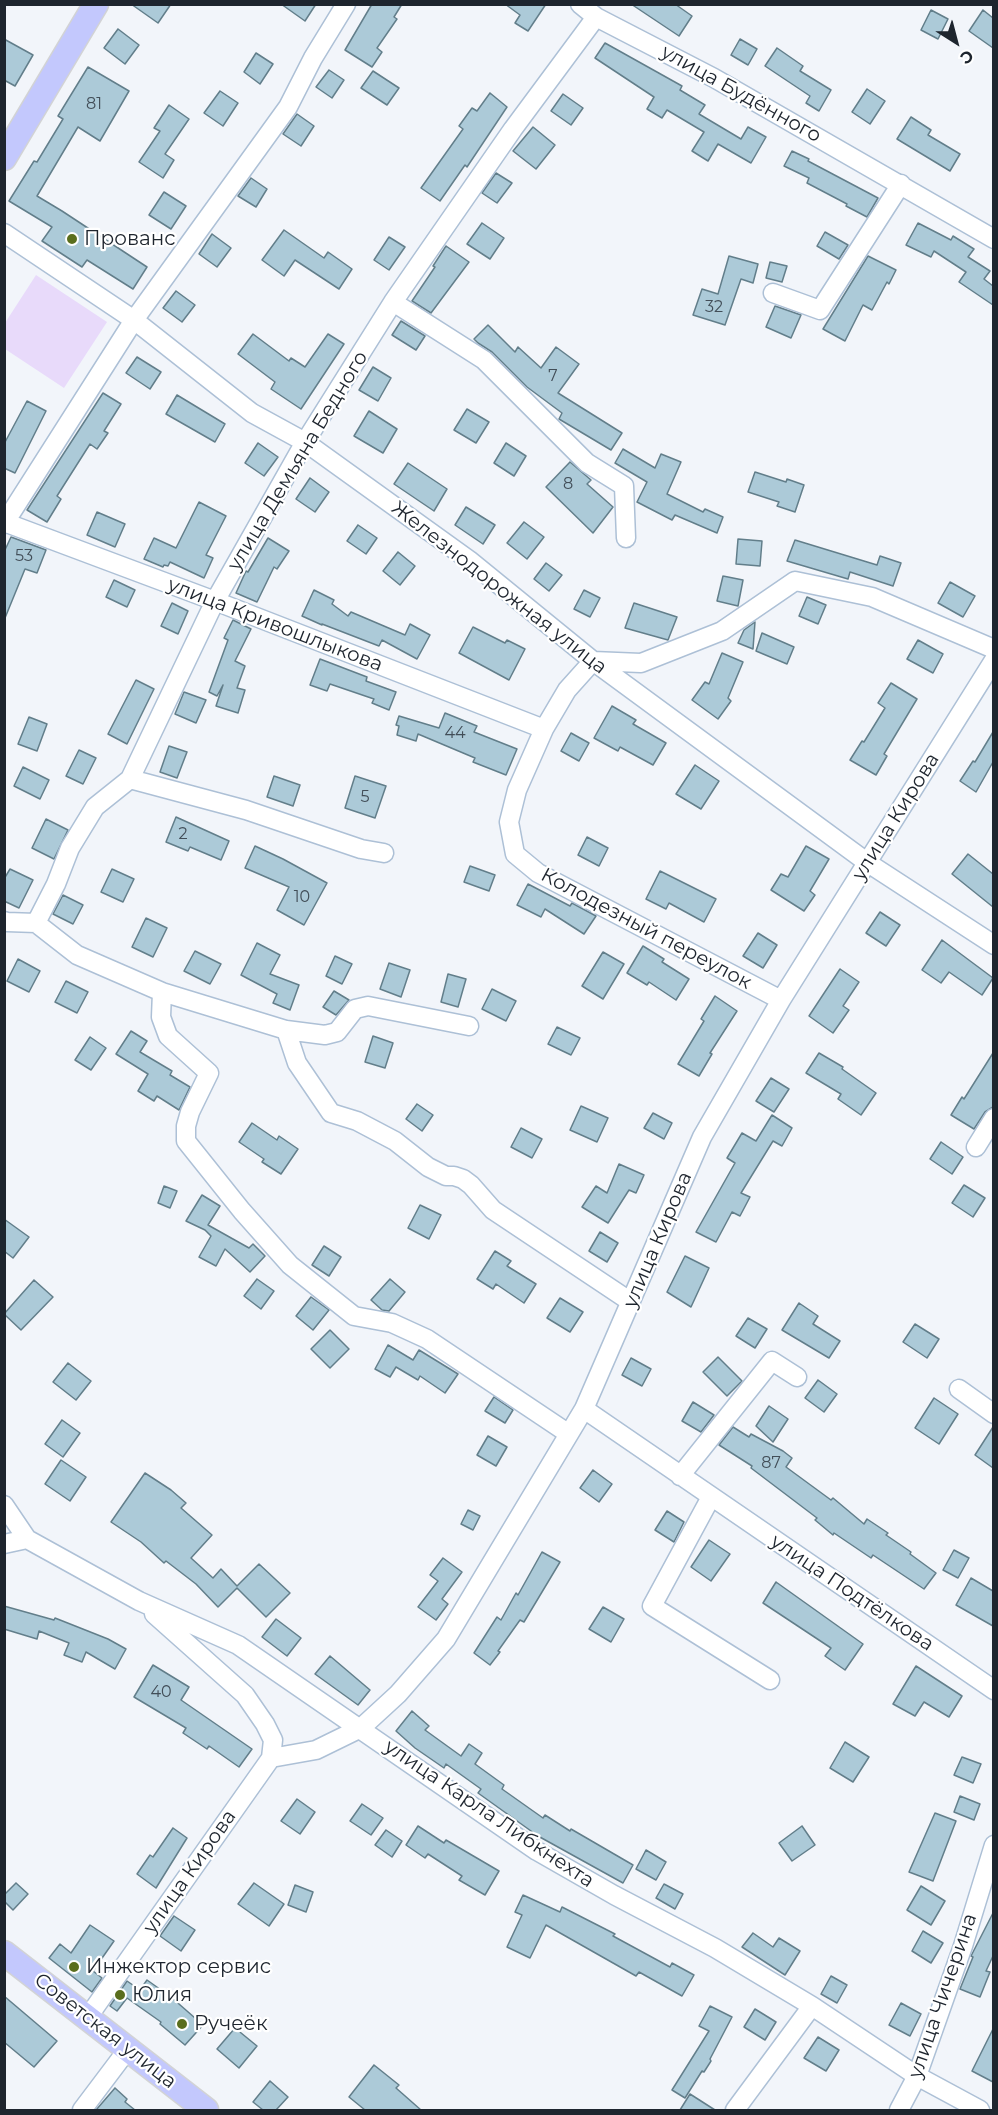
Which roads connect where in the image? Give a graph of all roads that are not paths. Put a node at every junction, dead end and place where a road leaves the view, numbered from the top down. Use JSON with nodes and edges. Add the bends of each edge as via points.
{"nodes":[{"id":1,"x":96,"y":4,"type":"edge"},
{"id":2,"x":346,"y":4,"type":"edge"},
{"id":3,"x":580,"y":4,"type":"edge"},
{"id":4,"x":596,"y":17,"type":"junction"},
{"id":5,"x":4,"y":158,"type":"edge"},
{"id":6,"x":901,"y":184,"type":"junction"},
{"id":7,"x":4,"y":233,"type":"edge"},
{"id":8,"x":993,"y":239,"type":"edge"},
{"id":9,"x":773,"y":293,"type":"dead end"},
{"id":10,"x":393,"y":302,"type":"junction"},
{"id":11,"x":134,"y":320,"type":"junction"},
{"id":12,"x":305,"y":442,"type":"junction"},
{"id":13,"x":5,"y":523,"type":"edge"},
{"id":14,"x":626,"y":538,"type":"dead end"},
{"id":15,"x":215,"y":601,"type":"junction"},
{"id":16,"x":993,"y":648,"type":"edge"},
{"id":17,"x":993,"y":660,"type":"edge"},
{"id":18,"x":593,"y":661,"type":"junction"},
{"id":19,"x":544,"y":729,"type":"junction"},
{"id":20,"x":130,"y":779,"type":"junction"},
{"id":21,"x":384,"y":853,"type":"dead end"},
{"id":22,"x":868,"y":863,"type":"junction"},
{"id":23,"x":4,"y":921,"type":"edge"},
{"id":24,"x":36,"y":923,"type":"junction"},
{"id":25,"x":993,"y":945,"type":"edge"},
{"id":26,"x":162,"y":992,"type":"junction"},
{"id":27,"x":781,"y":1000,"type":"junction"},
{"id":28,"x":469,"y":1026,"type":"dead end"},
{"id":29,"x":286,"y":1030,"type":"junction"},
{"id":30,"x":993,"y":1118,"type":"edge"},
{"id":31,"x":975,"y":1147,"type":"dead end"},
{"id":32,"x":631,"y":1302,"type":"junction"},
{"id":33,"x":797,"y":1377,"type":"dead end"},
{"id":34,"x":959,"y":1389,"type":"dead end"},
{"id":35,"x":584,"y":1409,"type":"junction"},
{"id":36,"x":993,"y":1414,"type":"edge"},
{"id":37,"x":569,"y":1434,"type":"junction"},
{"id":38,"x":680,"y":1476,"type":"junction"},
{"id":39,"x":711,"y":1497,"type":"junction"},
{"id":40,"x":4,"y":1505,"type":"edge"},
{"id":41,"x":27,"y":1539,"type":"junction"},
{"id":42,"x":4,"y":1544,"type":"edge"},
{"id":43,"x":139,"y":1601,"type":"junction"},
{"id":44,"x":770,"y":1680,"type":"dead end"},
{"id":45,"x":993,"y":1690,"type":"edge"},
{"id":46,"x":361,"y":1728,"type":"junction"},
{"id":47,"x":271,"y":1758,"type":"junction"},
{"id":48,"x":993,"y":1845,"type":"edge"},
{"id":49,"x":4,"y":1953,"type":"edge"},
{"id":50,"x":812,"y":2006,"type":"junction"},
{"id":51,"x":88,"y":2017,"type":"junction"},
{"id":52,"x":128,"y":2049,"type":"junction"},
{"id":53,"x":917,"y":2076,"type":"junction"},
{"id":54,"x":82,"y":2110,"type":"edge"},
{"id":55,"x":206,"y":2110,"type":"edge"},
{"id":56,"x":735,"y":2110,"type":"edge"},
{"id":57,"x":900,"y":2110,"type":"edge"},
{"id":58,"x":980,"y":2110,"type":"edge"}],
"edges":[{"from":1,"to":5,"type":"main road"},
{"from":2,"to":11,"type":"street","via":[[288,107]]},
{"from":3,"to":4,"type":"street","name":"улица Будённого"},
{"from":4,"to":6,"type":"street","name":"улица Будённого","via":[[714,78]]},
{"from":4,"to":10,"type":"street","name":"улица Демьяна Бедного"},
{"from":6,"to":8,"type":"street","name":"улица Будённого"},
{"from":6,"to":9,"type":"street","via":[[820,310]]},
{"from":7,"to":11,"type":"street","name":"Железнодорожная улица"},
{"from":10,"to":12,"type":"street","name":"улица Демьяна Бедного"},
{"from":10,"to":14,"type":"street","via":[[484,360],[587,463],[624,486]]},
{"from":11,"to":12,"type":"street","name":"Железнодорожная улица","via":[[252,413]]},
{"from":11,"to":13,"type":"street"},
{"from":12,"to":15,"type":"street","name":"улица Демьяна Бедного"},
{"from":12,"to":18,"type":"street","name":"Железнодорожная улица","via":[[469,560]]},
{"from":13,"to":15,"type":"street","name":"улица Кривошлыкова"},
{"from":15,"to":19,"type":"street","name":"улица Кривошлыкова"},
{"from":15,"to":20,"type":"street","name":"улица Демьяна Бедного"},
{"from":16,"to":18,"type":"street","via":[[872,597],[795,581],[722,631],[641,663]]},
{"from":17,"to":22,"type":"street","name":"улица Кирова"},
{"from":18,"to":19,"type":"street","via":[[567,690]]},
{"from":18,"to":22,"type":"street","name":"Железнодорожная улица"},
{"from":19,"to":27,"type":"street","name":"Колодезный переулок","via":[[517,790],[508,822],[515,854],[538,873]]},
{"from":20,"to":21,"type":"street"},
{"from":20,"to":24,"type":"street","name":"улица Демьяна Бедного","via":[[95,807],[70,848]]},
{"from":22,"to":25,"type":"street","name":"Железнодорожная улица"},
{"from":22,"to":27,"type":"street","name":"улица Кирова"},
{"from":23,"to":24,"type":"street"},
{"from":24,"to":26,"type":"street","via":[[77,955]]},
{"from":26,"to":29,"type":"street"},
{"from":26,"to":37,"type":"street","via":[[160,1017],[168,1036],[209,1073],[190,1112],[186,1141],[290,1266],[354,1316],[392,1323],[427,1339]]},
{"from":27,"to":32,"type":"street","name":"улица Кирова","via":[[702,1137]]},
{"from":28,"to":29,"type":"street","via":[[368,1006],[355,1009],[337,1032],[325,1035]]},
{"from":29,"to":32,"type":"street","via":[[297,1063],[331,1113],[357,1121],[395,1141],[437,1172],[463,1179],[493,1210]]},
{"from":30,"to":31,"type":"street"},
{"from":32,"to":35,"type":"street","name":"улица Кирова"},
{"from":33,"to":38,"type":"street","via":[[772,1361]]},
{"from":34,"to":36,"type":"street"},
{"from":35,"to":37,"type":"street","name":"улица Кирова"},
{"from":35,"to":38,"type":"street","name":"улица Подтёлкова"},
{"from":37,"to":46,"type":"street","name":"улица Кирова","via":[[446,1639],[398,1694]]},
{"from":38,"to":39,"type":"street","name":"улица Подтёлкова"},
{"from":39,"to":44,"type":"street","via":[[652,1606]]},
{"from":39,"to":45,"type":"street","name":"улица Подтёлкова"},
{"from":40,"to":41,"type":"street","name":"улица Карла Либкнехта"},
{"from":41,"to":42,"type":"street"},
{"from":41,"to":43,"type":"street","name":"улица Карла Либкнехта"},
{"from":43,"to":46,"type":"street","name":"улица Карла Либкнехта","via":[[238,1645]]},
{"from":43,"to":47,"type":"street","via":[[245,1695],[273,1740]]},
{"from":46,"to":47,"type":"street","name":"улица Кирова","via":[[316,1750]]},
{"from":46,"to":50,"type":"street","name":"улица Карла Либкнехта","via":[[537,1851]]},
{"from":47,"to":51,"type":"street","name":"улица Кирова"},
{"from":48,"to":53,"type":"street","name":"улица Чичерина","via":[[963,1946]]},
{"from":49,"to":51,"type":"main road","name":"Советская улица"},
{"from":50,"to":53,"type":"street","name":"улица Карла Либкнехта"},
{"from":50,"to":56,"type":"street"},
{"from":51,"to":52,"type":"main road","name":"Советская улица"},
{"from":52,"to":54,"type":"street"},
{"from":52,"to":55,"type":"main road","name":"Советская улица"},
{"from":53,"to":57,"type":"street","name":"улица Чичерина"},
{"from":53,"to":58,"type":"street","name":"улица Карла Либкнехта"}]}
